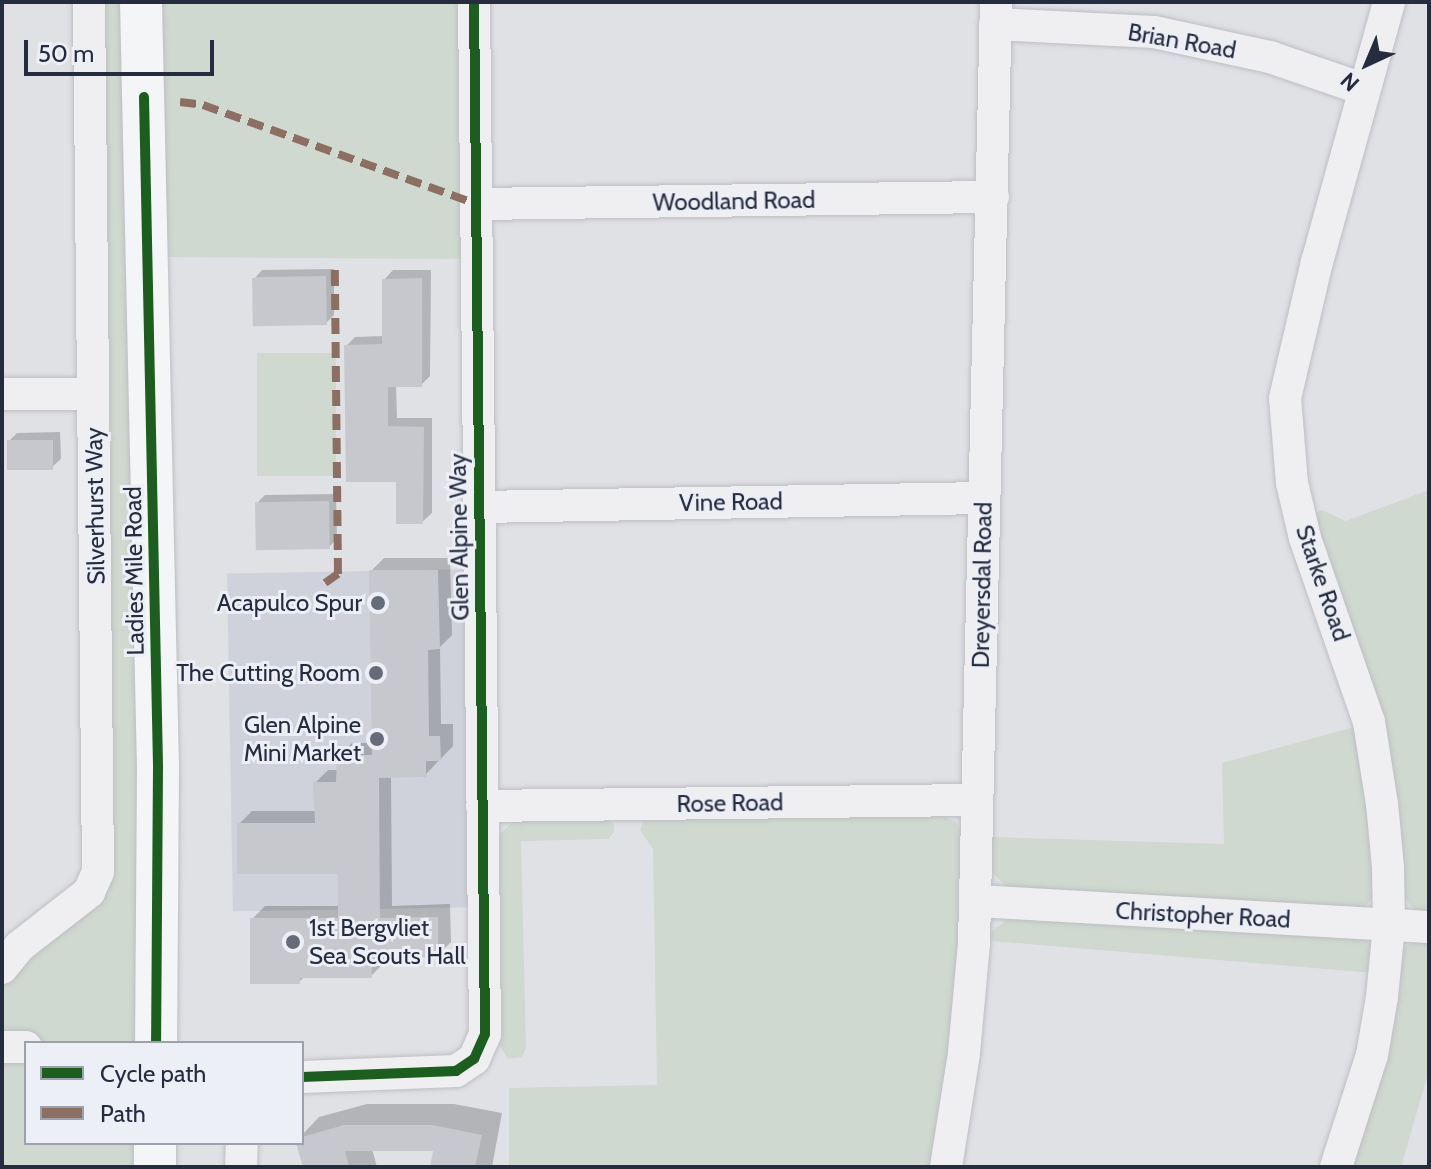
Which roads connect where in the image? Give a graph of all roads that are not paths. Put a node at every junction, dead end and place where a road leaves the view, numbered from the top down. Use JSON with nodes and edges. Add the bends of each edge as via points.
{"nodes":[{"id":1,"x":89,"y":2,"type":"edge"},
{"id":2,"x":141,"y":2,"type":"edge"},
{"id":3,"x":160,"y":2,"type":"edge"},
{"id":4,"x":474,"y":2,"type":"edge"},
{"id":5,"x":1389,"y":2,"type":"edge"},
{"id":6,"x":995,"y":13,"type":"edge"},
{"id":7,"x":1363,"y":89,"type":"junction"},
{"id":8,"x":144,"y":97,"type":"junction"},
{"id":9,"x":993,"y":197,"type":"junction"},
{"id":10,"x":476,"y":204,"type":"junction"},
{"id":11,"x":2,"y":394,"type":"edge"},
{"id":12,"x":93,"y":394,"type":"junction"},
{"id":13,"x":984,"y":498,"type":"junction"},
{"id":14,"x":479,"y":507,"type":"junction"},
{"id":15,"x":977,"y":800,"type":"junction"},
{"id":16,"x":482,"y":806,"type":"junction"},
{"id":17,"x":976,"y":901,"type":"junction"},
{"id":18,"x":1389,"y":926,"type":"junction"},
{"id":19,"x":1429,"y":927,"type":"edge"},
{"id":20,"x":2,"y":968,"type":"edge"},
{"id":21,"x":156,"y":1041,"type":"edge"},
{"id":22,"x":2,"y":1047,"type":"edge"},
{"id":23,"x":24,"y":1047,"type":"edge"},
{"id":24,"x":304,"y":1077,"type":"edge"},
{"id":25,"x":155,"y":1145,"type":"edge"},
{"id":26,"x":242,"y":1145,"type":"edge"},
{"id":27,"x":155,"y":1167,"type":"edge"},
{"id":28,"x":241,"y":1167,"type":"edge"},
{"id":29,"x":946,"y":1167,"type":"edge"},
{"id":30,"x":1336,"y":1167,"type":"edge"}],
"edges":[{"from":1,"to":12,"type":"street","name":"Silverhurst Way"},
{"from":2,"to":8,"type":"main road","name":"Ladies Mile Road"},
{"from":3,"to":8,"type":"main road","name":"Ladies Mile Road"},
{"from":4,"to":10,"type":"street","name":"Glen Alpine Way"},
{"from":5,"to":7,"type":"street","name":"Starke Road"},
{"from":6,"to":7,"type":"street","name":"Brian Road","via":[[1154,32],[1270,57]]},
{"from":6,"to":9,"type":"street","name":"Dreyersdal Road"},
{"from":7,"to":18,"type":"street","name":"Starke Road","via":[[1291,363],[1286,433],[1305,538],[1369,722],[1382,804]]},
{"from":8,"to":21,"type":"main road","name":"Ladies Mile Road","via":[[158,766]]},
{"from":9,"to":10,"type":"street","name":"Woodland Road"},
{"from":9,"to":13,"type":"street","name":"Dreyersdal Road"},
{"from":10,"to":14,"type":"street","name":"Glen Alpine Way"},
{"from":11,"to":12,"type":"street"},
{"from":12,"to":20,"type":"street","name":"Silverhurst Way","via":[[98,872],[89,892],[20,946]]},
{"from":13,"to":14,"type":"street","name":"Vine Road"},
{"from":13,"to":15,"type":"street","name":"Dreyersdal Road"},
{"from":14,"to":16,"type":"street","name":"Glen Alpine Way"},
{"from":15,"to":16,"type":"street","name":"Rose Road"},
{"from":15,"to":17,"type":"street","name":"Dreyersdal Road"},
{"from":16,"to":24,"type":"street","name":"Glen Alpine Way","via":[[481,1048],[466,1066],[444,1073]]},
{"from":17,"to":18,"type":"street","name":"Christopher Road"},
{"from":17,"to":29,"type":"street","name":"Dreyersdal Road","via":[[972,997]]},
{"from":18,"to":19,"type":"street","name":"Christopher Road"},
{"from":18,"to":30,"type":"street","name":"Starke Road","via":[[1372,1055]]},
{"from":22,"to":23,"type":"street"},
{"from":25,"to":27,"type":"main road"},
{"from":26,"to":28,"type":"street"}]}
